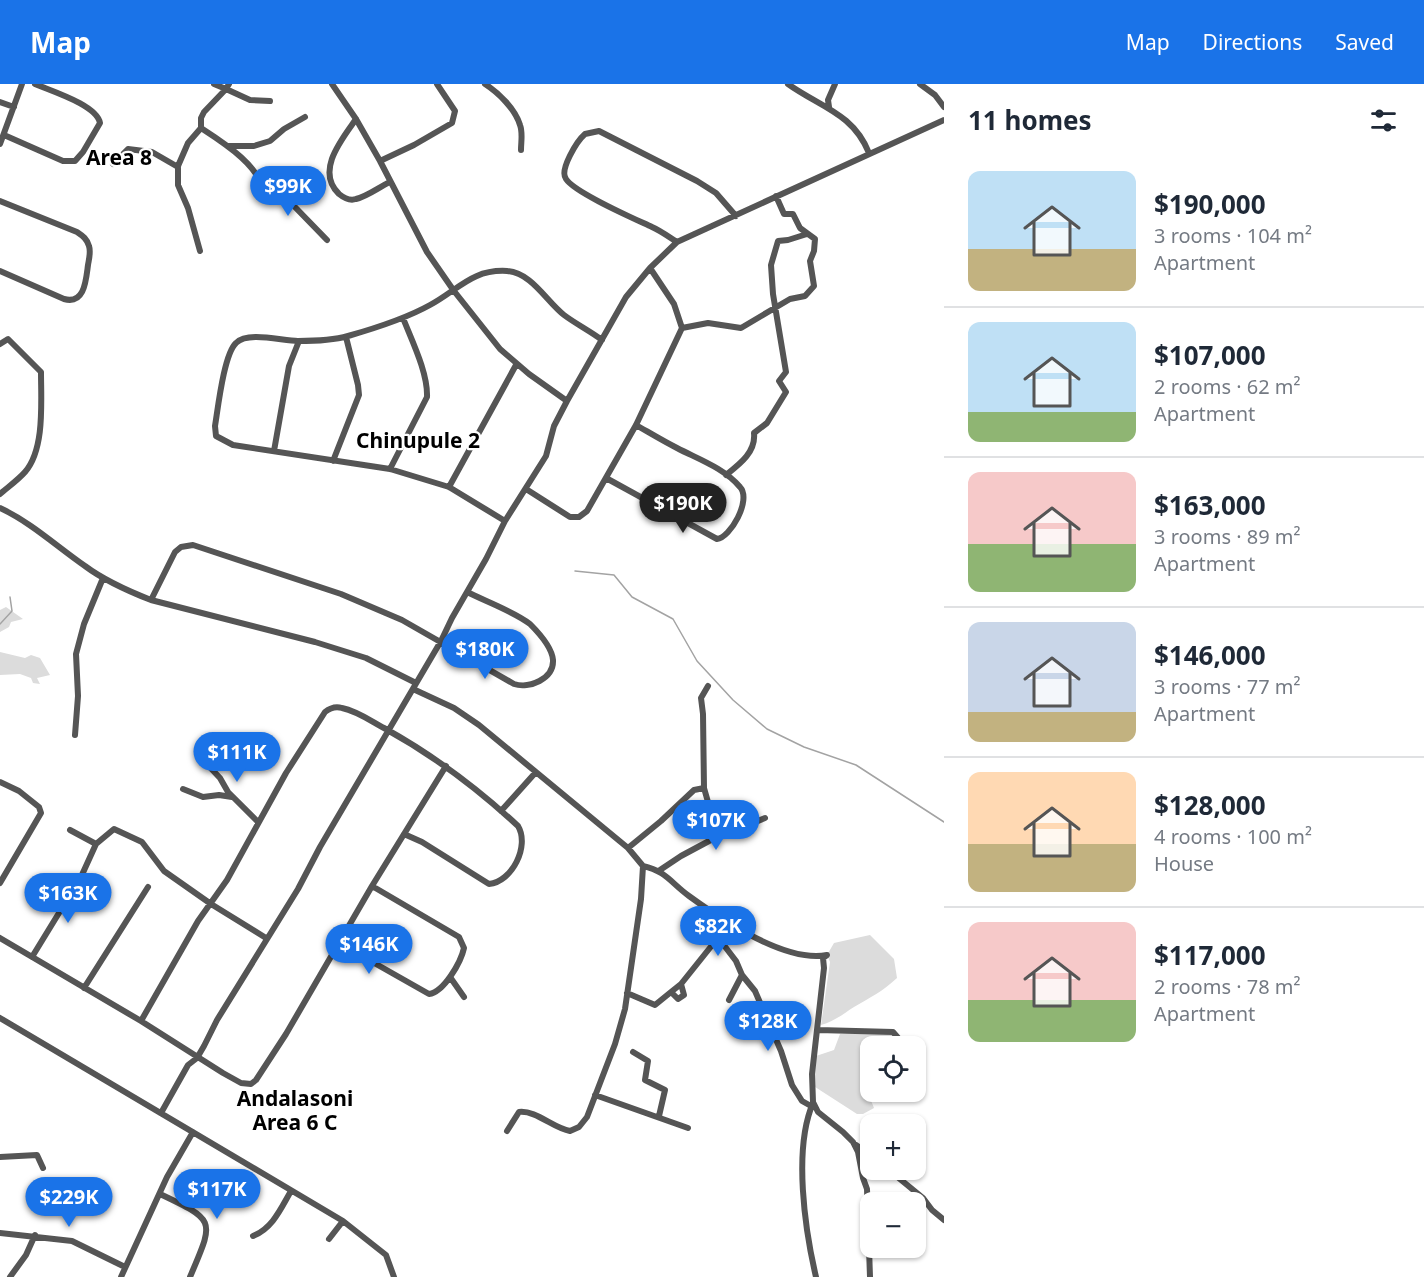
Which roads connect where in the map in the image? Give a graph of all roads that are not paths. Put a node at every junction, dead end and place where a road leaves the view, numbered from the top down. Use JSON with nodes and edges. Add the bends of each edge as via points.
{"nodes":[{"id":1,"x":22,"y":84,"type":"edge"},
{"id":2,"x":35,"y":84,"type":"edge"},
{"id":3,"x":214,"y":84,"type":"edge"},
{"id":4,"x":332,"y":84,"type":"edge"},
{"id":5,"x":436,"y":84,"type":"edge"},
{"id":6,"x":485,"y":84,"type":"edge"},
{"id":7,"x":788,"y":84,"type":"edge"},
{"id":8,"x":835,"y":84,"type":"edge"},
{"id":9,"x":920,"y":84,"type":"edge"},
{"id":10,"x":228,"y":86,"type":"edge"},
{"id":11,"x":270,"y":101,"type":"dead end"},
{"id":12,"x":0,"y":102,"type":"edge"},
{"id":13,"x":14,"y":107,"type":"junction"},
{"id":14,"x":944,"y":107,"type":"edge"},
{"id":15,"x":829,"y":108,"type":"junction"},
{"id":16,"x":305,"y":117,"type":"dead end"},
{"id":17,"x":356,"y":119,"type":"junction"},
{"id":18,"x":944,"y":120,"type":"edge"},
{"id":19,"x":201,"y":128,"type":"junction"},
{"id":20,"x":4,"y":135,"type":"junction"},
{"id":21,"x":0,"y":144,"type":"edge"},
{"id":22,"x":228,"y":146,"type":"junction"},
{"id":23,"x":522,"y":150,"type":"dead end"},
{"id":24,"x":869,"y":153,"type":"junction"},
{"id":25,"x":380,"y":161,"type":"junction"},
{"id":26,"x":113,"y":164,"type":"dead end"},
{"id":27,"x":178,"y":167,"type":"junction"},
{"id":28,"x":259,"y":179,"type":"junction"},
{"id":29,"x":390,"y":182,"type":"junction"},
{"id":30,"x":263,"y":194,"type":"dead end"},
{"id":31,"x":776,"y":196,"type":"junction"},
{"id":32,"x":0,"y":201,"type":"edge"},
{"id":33,"x":736,"y":216,"type":"junction"},
{"id":34,"x":807,"y":234,"type":"junction"},
{"id":35,"x":327,"y":240,"type":"dead end"},
{"id":36,"x":677,"y":242,"type":"junction"},
{"id":37,"x":200,"y":251,"type":"dead end"},
{"id":38,"x":650,"y":268,"type":"junction"},
{"id":39,"x":0,"y":271,"type":"edge"},
{"id":40,"x":454,"y":291,"type":"junction"},
{"id":41,"x":776,"y":309,"type":"junction"},
{"id":42,"x":403,"y":318,"type":"junction"},
{"id":43,"x":682,"y":328,"type":"junction"},
{"id":44,"x":346,"y":337,"type":"junction"},
{"id":45,"x":602,"y":340,"type":"junction"},
{"id":46,"x":299,"y":341,"type":"junction"},
{"id":47,"x":0,"y":344,"type":"edge"},
{"id":48,"x":516,"y":364,"type":"junction"},
{"id":49,"x":567,"y":400,"type":"junction"},
{"id":50,"x":636,"y":425,"type":"junction"},
{"id":51,"x":274,"y":451,"type":"junction"},
{"id":52,"x":333,"y":461,"type":"junction"},
{"id":53,"x":390,"y":469,"type":"junction"},
{"id":54,"x":726,"y":475,"type":"junction"},
{"id":55,"x":606,"y":478,"type":"junction"},
{"id":56,"x":449,"y":487,"type":"junction"},
{"id":57,"x":526,"y":489,"type":"junction"},
{"id":58,"x":0,"y":494,"type":"edge"},
{"id":59,"x":0,"y":508,"type":"edge"},
{"id":60,"x":505,"y":521,"type":"junction"},
{"id":61,"x":103,"y":578,"type":"junction"},
{"id":62,"x":467,"y":592,"type":"junction"},
{"id":63,"x":151,"y":600,"type":"junction"},
{"id":64,"x":441,"y":640,"type":"junction"},
{"id":65,"x":415,"y":686,"type":"junction"},
{"id":66,"x":708,"y":686,"type":"dead end"},
{"id":67,"x":388,"y":731,"type":"junction"},
{"id":68,"x":75,"y":735,"type":"dead end"},
{"id":69,"x":202,"y":752,"type":"dead end"},
{"id":70,"x":446,"y":766,"type":"junction"},
{"id":71,"x":536,"y":772,"type":"junction"},
{"id":72,"x":0,"y":782,"type":"edge"},
{"id":73,"x":704,"y":788,"type":"junction"},
{"id":74,"x":183,"y":789,"type":"dead end"},
{"id":75,"x":232,"y":797,"type":"junction"},
{"id":76,"x":501,"y":811,"type":"junction"},
{"id":77,"x":765,"y":818,"type":"dead end"},
{"id":78,"x":258,"y":822,"type":"junction"},
{"id":79,"x":70,"y":830,"type":"dead end"},
{"id":80,"x":404,"y":834,"type":"junction"},
{"id":81,"x":715,"y":839,"type":"junction"},
{"id":82,"x":96,"y":844,"type":"junction"},
{"id":83,"x":628,"y":848,"type":"junction"},
{"id":84,"x":643,"y":866,"type":"junction"},
{"id":85,"x":660,"y":870,"type":"junction"},
{"id":86,"x":0,"y":884,"type":"edge"},
{"id":87,"x":372,"y":886,"type":"junction"},
{"id":88,"x":148,"y":887,"type":"dead end"},
{"id":89,"x":211,"y":904,"type":"junction"},
{"id":90,"x":729,"y":924,"type":"junction"},
{"id":91,"x":722,"y":933,"type":"junction"},
{"id":92,"x":0,"y":938,"type":"edge"},
{"id":93,"x":266,"y":939,"type":"junction"},
{"id":94,"x":339,"y":943,"type":"junction"},
{"id":95,"x":33,"y":957,"type":"junction"},
{"id":96,"x":742,"y":975,"type":"junction"},
{"id":97,"x":450,"y":977,"type":"junction"},
{"id":98,"x":681,"y":984,"type":"junction"},
{"id":99,"x":84,"y":988,"type":"junction"},
{"id":100,"x":671,"y":992,"type":"junction"},
{"id":101,"x":627,"y":993,"type":"junction"},
{"id":102,"x":464,"y":997,"type":"dead end"},
{"id":103,"x":729,"y":1000,"type":"dead end"},
{"id":104,"x":0,"y":1018,"type":"edge"},
{"id":105,"x":141,"y":1022,"type":"junction"},
{"id":106,"x":818,"y":1030,"type":"junction"},
{"id":107,"x":896,"y":1036,"type":"edge"},
{"id":108,"x":633,"y":1052,"type":"dead end"},
{"id":109,"x":197,"y":1058,"type":"junction"},
{"id":110,"x":595,"y":1095,"type":"junction"},
{"id":111,"x":812,"y":1104,"type":"junction"},
{"id":112,"x":161,"y":1113,"type":"junction"},
{"id":113,"x":658,"y":1116,"type":"junction"},
{"id":114,"x":688,"y":1128,"type":"dead end"},
{"id":115,"x":507,"y":1131,"type":"dead end"},
{"id":116,"x":193,"y":1132,"type":"junction"},
{"id":117,"x":853,"y":1142,"type":"junction"},
{"id":118,"x":860,"y":1147,"type":"edge"},
{"id":119,"x":0,"y":1157,"type":"edge"},
{"id":120,"x":43,"y":1168,"type":"dead end"},
{"id":121,"x":901,"y":1180,"type":"edge"},
{"id":122,"x":291,"y":1191,"type":"junction"},
{"id":123,"x":160,"y":1194,"type":"junction"},
{"id":124,"x":944,"y":1220,"type":"edge"},
{"id":125,"x":343,"y":1221,"type":"junction"},
{"id":126,"x":0,"y":1233,"type":"edge"},
{"id":127,"x":35,"y":1236,"type":"junction"},
{"id":128,"x":253,"y":1236,"type":"dead end"},
{"id":129,"x":329,"y":1239,"type":"dead end"},
{"id":130,"x":125,"y":1267,"type":"junction"},
{"id":131,"x":10,"y":1277,"type":"edge"},
{"id":132,"x":121,"y":1277,"type":"edge"},
{"id":133,"x":190,"y":1277,"type":"edge"},
{"id":134,"x":394,"y":1277,"type":"edge"},
{"id":135,"x":816,"y":1277,"type":"edge"},
{"id":136,"x":870,"y":1277,"type":"edge"}],
"edges":[{"from":1,"to":13,"type":"street"},
{"from":2,"to":20,"type":"street","via":[[88,107],[99,118],[100,123],[83,152],[75,161],[63,161]]},
{"from":3,"to":10,"type":"street"},
{"from":4,"to":17,"type":"street"},
{"from":5,"to":25,"type":"street","via":[[455,111],[452,123]]},
{"from":6,"to":23,"type":"street","via":[[516,117]]},
{"from":7,"to":15,"type":"street"},
{"from":8,"to":15,"type":"street"},
{"from":9,"to":14,"type":"street"},
{"from":10,"to":11,"type":"street","via":[[250,100]]},
{"from":10,"to":19,"type":"street","via":[[204,112]]},
{"from":12,"to":13,"type":"street"},
{"from":13,"to":20,"type":"street"},
{"from":15,"to":24,"type":"street","via":[[854,126]]},
{"from":16,"to":22,"type":"street","via":[[270,141],[254,146]]},
{"from":17,"to":25,"type":"street"},
{"from":17,"to":29,"type":"street","via":[[332,159],[336,190],[343,197],[356,200]]},
{"from":18,"to":24,"type":"street"},
{"from":19,"to":22,"type":"street"},
{"from":19,"to":27,"type":"street","via":[[188,143]]},
{"from":20,"to":21,"type":"street"},
{"from":22,"to":28,"type":"street"},
{"from":24,"to":31,"type":"street"},
{"from":25,"to":29,"type":"street"},
{"from":26,"to":27,"type":"street","via":[[128,149],[152,152]]},
{"from":27,"to":37,"type":"street","via":[[178,185]]},
{"from":28,"to":30,"type":"street"},
{"from":28,"to":35,"type":"street","via":[[277,178],[284,184],[293,205]]},
{"from":29,"to":40,"type":"street","via":[[427,252]]},
{"from":31,"to":33,"type":"street"},
{"from":31,"to":34,"type":"street","via":[[784,214],[793,214]]},
{"from":32,"to":39,"type":"street","via":[[77,232],[91,250],[84,288],[73,300]]},
{"from":33,"to":36,"type":"street"},
{"from":33,"to":36,"type":"street","via":[[716,193],[697,181],[598,130],[588,131],[565,166],[566,180],[588,196]]},
{"from":34,"to":41,"type":"street","via":[[778,241],[771,265]]},
{"from":34,"to":41,"type":"street","via":[[815,239],[810,261],[814,286],[805,296],[790,299]]},
{"from":36,"to":38,"type":"street"},
{"from":38,"to":43,"type":"street","via":[[674,304]]},
{"from":38,"to":45,"type":"street","via":[[626,297]]},
{"from":40,"to":42,"type":"street"},
{"from":40,"to":45,"type":"street","via":[[465,280],[482,274],[518,273],[564,314]]},
{"from":40,"to":48,"type":"street"},
{"from":41,"to":43,"type":"street","via":[[741,328],[708,323]]},
{"from":41,"to":54,"type":"street","via":[[786,372],[779,381],[786,392],[767,423],[754,433],[750,453]]},
{"from":42,"to":44,"type":"street"},
{"from":42,"to":53,"type":"street","via":[[428,388]]},
{"from":43,"to":50,"type":"street"},
{"from":44,"to":46,"type":"street"},
{"from":44,"to":52,"type":"street","via":[[359,395]]},
{"from":45,"to":49,"type":"street"},
{"from":46,"to":51,"type":"street","via":[[289,366]]},
{"from":46,"to":51,"type":"street","via":[[248,337],[235,343],[228,353],[214,426],[216,436],[233,445]]},
{"from":47,"to":58,"type":"street","via":[[8,339],[41,372],[41,424],[35,454],[26,472]]},
{"from":48,"to":49,"type":"street"},
{"from":48,"to":56,"type":"street"},
{"from":49,"to":57,"type":"street","via":[[554,426],[546,456]]},
{"from":50,"to":54,"type":"street"},
{"from":50,"to":55,"type":"street"},
{"from":51,"to":52,"type":"street"},
{"from":52,"to":53,"type":"street"},
{"from":53,"to":56,"type":"street"},
{"from":54,"to":55,"type":"street","via":[[743,489],[745,501],[721,539],[703,533]]},
{"from":55,"to":57,"type":"street","via":[[587,511],[575,518]]},
{"from":56,"to":60,"type":"street"},
{"from":57,"to":60,"type":"street"},
{"from":59,"to":61,"type":"street","via":[[32,525]]},
{"from":60,"to":62,"type":"street"},
{"from":61,"to":63,"type":"street"},
{"from":61,"to":68,"type":"street","via":[[76,654]]},
{"from":62,"to":64,"type":"street"},
{"from":62,"to":64,"type":"street","via":[[532,626],[549,650],[551,666],[534,684],[521,686]]},
{"from":63,"to":64,"type":"street","via":[[175,552],[193,545],[342,594]]},
{"from":63,"to":65,"type":"street","via":[[366,658]]},
{"from":64,"to":65,"type":"street"},
{"from":65,"to":67,"type":"street"},
{"from":65,"to":71,"type":"street","via":[[473,721]]},
{"from":66,"to":73,"type":"street","via":[[701,698]]},
{"from":67,"to":70,"type":"street"},
{"from":67,"to":78,"type":"street","via":[[342,708],[329,709]]},
{"from":67,"to":93,"type":"street"},
{"from":69,"to":75,"type":"street","via":[[204,762]]},
{"from":70,"to":76,"type":"street"},
{"from":70,"to":80,"type":"street"},
{"from":71,"to":76,"type":"street"},
{"from":71,"to":83,"type":"street"},
{"from":72,"to":86,"type":"street","via":[[31,800],[40,813]]},
{"from":73,"to":81,"type":"street"},
{"from":73,"to":83,"type":"street","via":[[694,790]]},
{"from":74,"to":75,"type":"street","via":[[203,797]]},
{"from":75,"to":78,"type":"street"},
{"from":76,"to":80,"type":"street","via":[[520,829],[521,853],[502,879],[492,884]]},
{"from":77,"to":81,"type":"street"},
{"from":78,"to":89,"type":"street"},
{"from":79,"to":82,"type":"street"},
{"from":80,"to":87,"type":"street"},
{"from":81,"to":85,"type":"street"},
{"from":82,"to":89,"type":"street","via":[[114,829],[142,842],[164,871]]},
{"from":82,"to":95,"type":"street"},
{"from":83,"to":84,"type":"street"},
{"from":84,"to":85,"type":"street"},
{"from":84,"to":101,"type":"street"},
{"from":85,"to":90,"type":"street","via":[[687,895]]},
{"from":87,"to":94,"type":"street"},
{"from":87,"to":97,"type":"street","via":[[459,937],[464,948]]},
{"from":88,"to":99,"type":"street"},
{"from":89,"to":93,"type":"street"},
{"from":89,"to":105,"type":"street"},
{"from":90,"to":91,"type":"street"},
{"from":90,"to":106,"type":"street","via":[[796,954],[827,955],[823,958]]},
{"from":91,"to":96,"type":"street","via":[[723,944]]},
{"from":91,"to":98,"type":"street"},
{"from":92,"to":95,"type":"street"},
{"from":93,"to":109,"type":"street"},
{"from":94,"to":97,"type":"street","via":[[429,994]]},
{"from":94,"to":109,"type":"street","via":[[256,1080],[241,1083]]},
{"from":95,"to":99,"type":"street"},
{"from":96,"to":103,"type":"street"},
{"from":96,"to":111,"type":"street","via":[[755,991],[792,1085],[802,1101]]},
{"from":97,"to":102,"type":"street"},
{"from":98,"to":100,"type":"street"},
{"from":98,"to":100,"type":"street","via":[[684,995],[678,999]]},
{"from":99,"to":105,"type":"street"},
{"from":100,"to":101,"type":"street","via":[[655,1005]]},
{"from":101,"to":110,"type":"street","via":[[615,1044]]},
{"from":104,"to":112,"type":"street"},
{"from":105,"to":109,"type":"street"},
{"from":106,"to":107,"type":"street","via":[[893,1032]]},
{"from":106,"to":111,"type":"street"},
{"from":108,"to":113,"type":"street","via":[[648,1060],[645,1080],[665,1090]]},
{"from":109,"to":112,"type":"street","via":[[188,1065]]},
{"from":110,"to":113,"type":"street"},
{"from":110,"to":115,"type":"street","via":[[587,1117],[575,1130],[564,1130],[526,1111],[519,1112]]},
{"from":111,"to":117,"type":"street"},
{"from":111,"to":135,"type":"street","via":[[805,1132],[802,1175]]},
{"from":112,"to":116,"type":"street"},
{"from":113,"to":114,"type":"street"},
{"from":116,"to":122,"type":"street"},
{"from":116,"to":123,"type":"street"},
{"from":117,"to":118,"type":"street"},
{"from":117,"to":136,"type":"street","via":[[867,1190]]},
{"from":119,"to":120,"type":"street","via":[[37,1155]]},
{"from":121,"to":124,"type":"street"},
{"from":122,"to":125,"type":"street"},
{"from":122,"to":128,"type":"street","via":[[273,1221]]},
{"from":123,"to":130,"type":"street"},
{"from":123,"to":133,"type":"street","via":[[194,1210],[205,1220],[204,1244]]},
{"from":125,"to":129,"type":"street"},
{"from":125,"to":134,"type":"street","via":[[386,1255]]},
{"from":126,"to":127,"type":"street"},
{"from":127,"to":130,"type":"street","via":[[72,1241]]},
{"from":127,"to":131,"type":"street"},
{"from":130,"to":132,"type":"street"}]}
